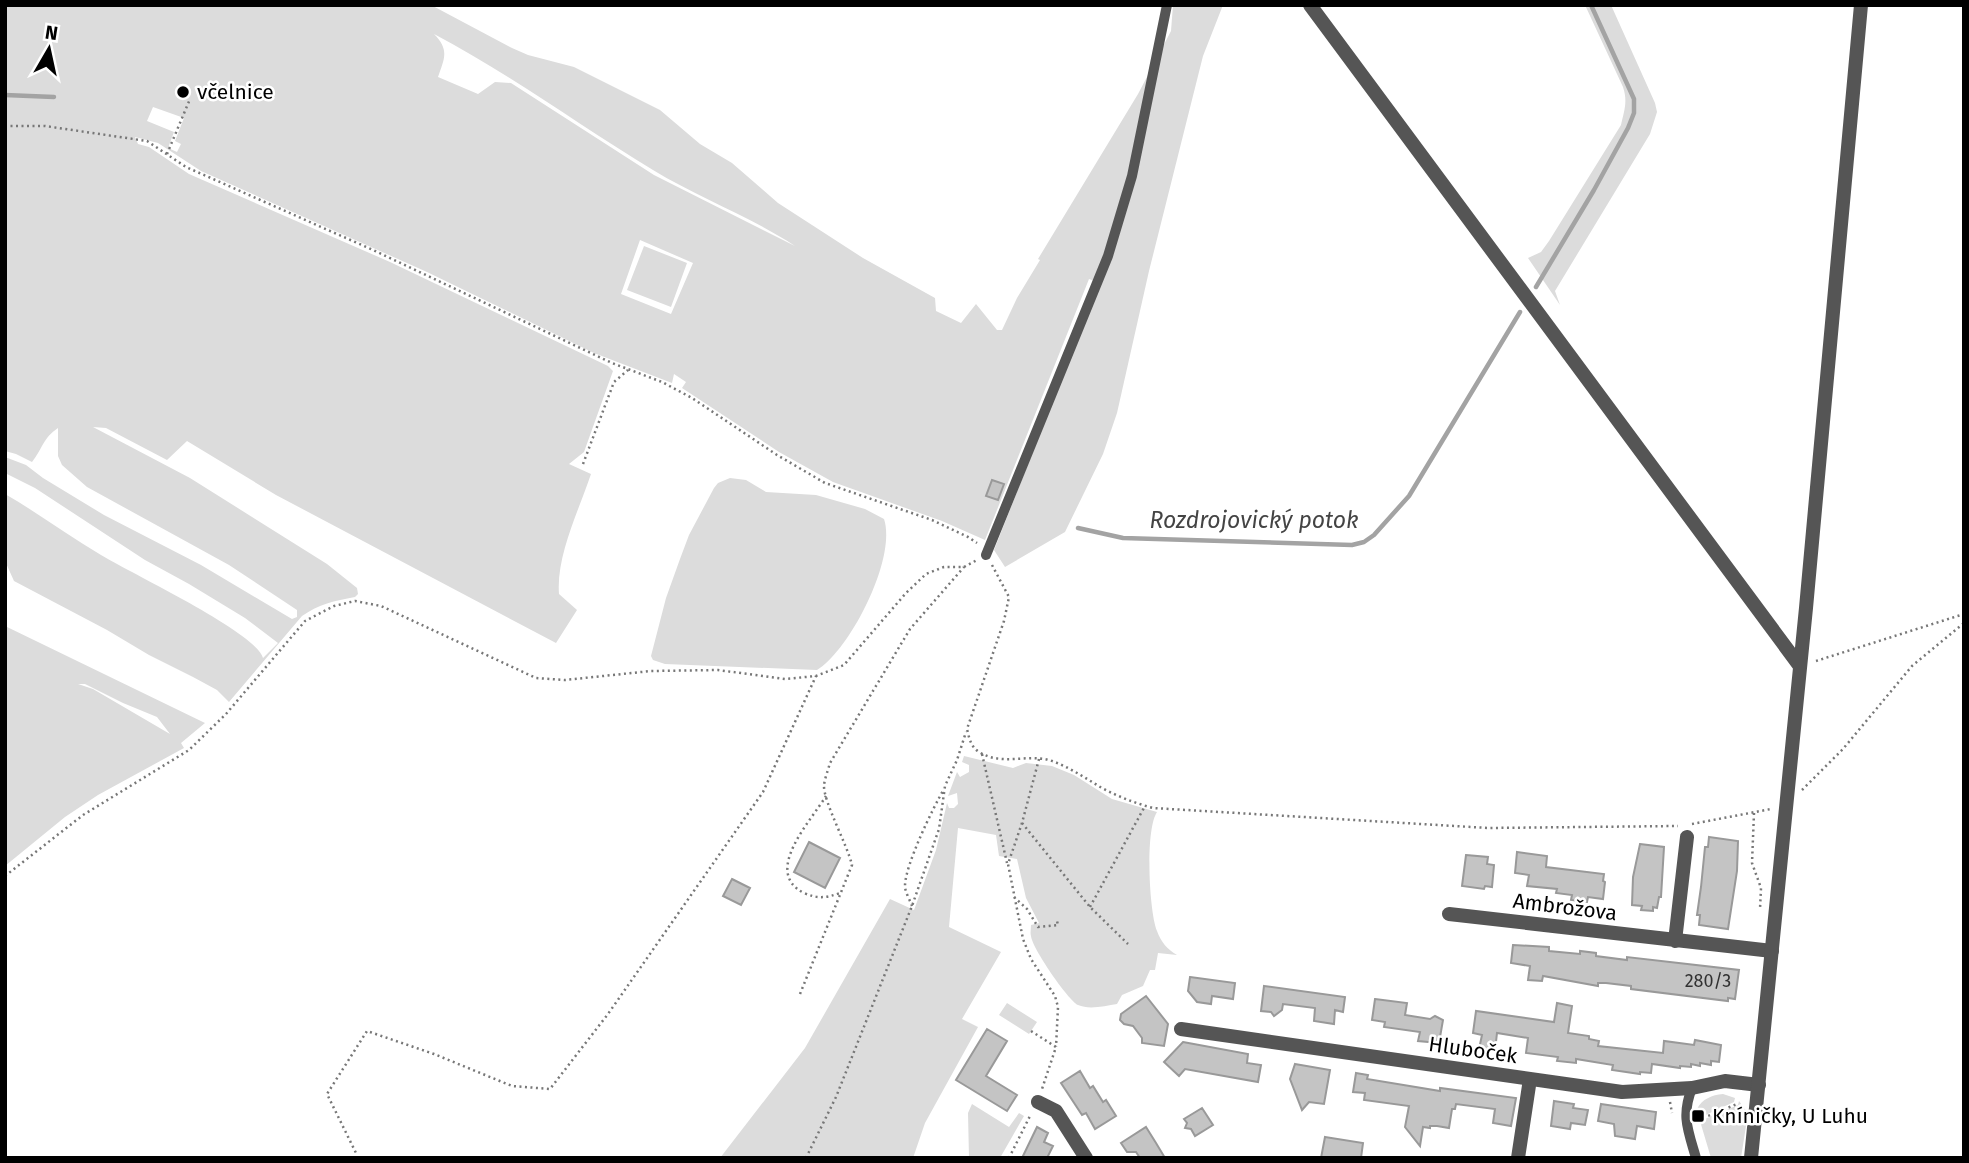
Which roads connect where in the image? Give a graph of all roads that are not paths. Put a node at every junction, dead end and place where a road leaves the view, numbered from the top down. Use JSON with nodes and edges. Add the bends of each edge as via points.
{"nodes":[{"id":1,"x":1167,"y":5,"type":"edge"},
{"id":2,"x":1310,"y":5,"type":"edge"},
{"id":3,"x":1861,"y":5,"type":"edge"},
{"id":4,"x":986,"y":555,"type":"road end"},
{"id":5,"x":1799,"y":665,"type":"junction"},
{"id":6,"x":1685,"y":829,"type":"road end"},
{"id":7,"x":1449,"y":914,"type":"dead end"},
{"id":8,"x":1675,"y":941,"type":"junction"},
{"id":9,"x":1772,"y":951,"type":"junction"},
{"id":10,"x":1181,"y":1029,"type":"dead end"},
{"id":11,"x":1530,"y":1079,"type":"junction"},
{"id":12,"x":1759,"y":1085,"type":"junction"},
{"id":13,"x":1692,"y":1088,"type":"junction"},
{"id":14,"x":1038,"y":1102,"type":"dead end"},
{"id":15,"x":1086,"y":1158,"type":"edge"},
{"id":16,"x":1518,"y":1158,"type":"edge"},
{"id":17,"x":1696,"y":1158,"type":"edge"},
{"id":18,"x":1751,"y":1158,"type":"edge"}],
"edges":[{"from":1,"to":4,"type":"lane","via":[[1132,176],[1108,256]]},
{"from":2,"to":5,"type":"street"},
{"from":3,"to":5,"type":"street"},
{"from":5,"to":9,"type":"street"},
{"from":6,"to":8,"type":"street"},
{"from":7,"to":8,"type":"street","name":"Ambrožova"},
{"from":8,"to":9,"type":"street","name":"Ambrožova"},
{"from":9,"to":12,"type":"street"},
{"from":10,"to":11,"type":"street","name":"Hluboček"},
{"from":11,"to":13,"type":"street","name":"Hluboček","via":[[1622,1092]]},
{"from":11,"to":16,"type":"street"},
{"from":12,"to":13,"type":"street","name":"Hluboček","via":[[1725,1081]]},
{"from":12,"to":18,"type":"street"},
{"from":13,"to":17,"type":"lane","via":[[1685,1118]]},
{"from":14,"to":15,"type":"street","via":[[1056,1111]]}]}
